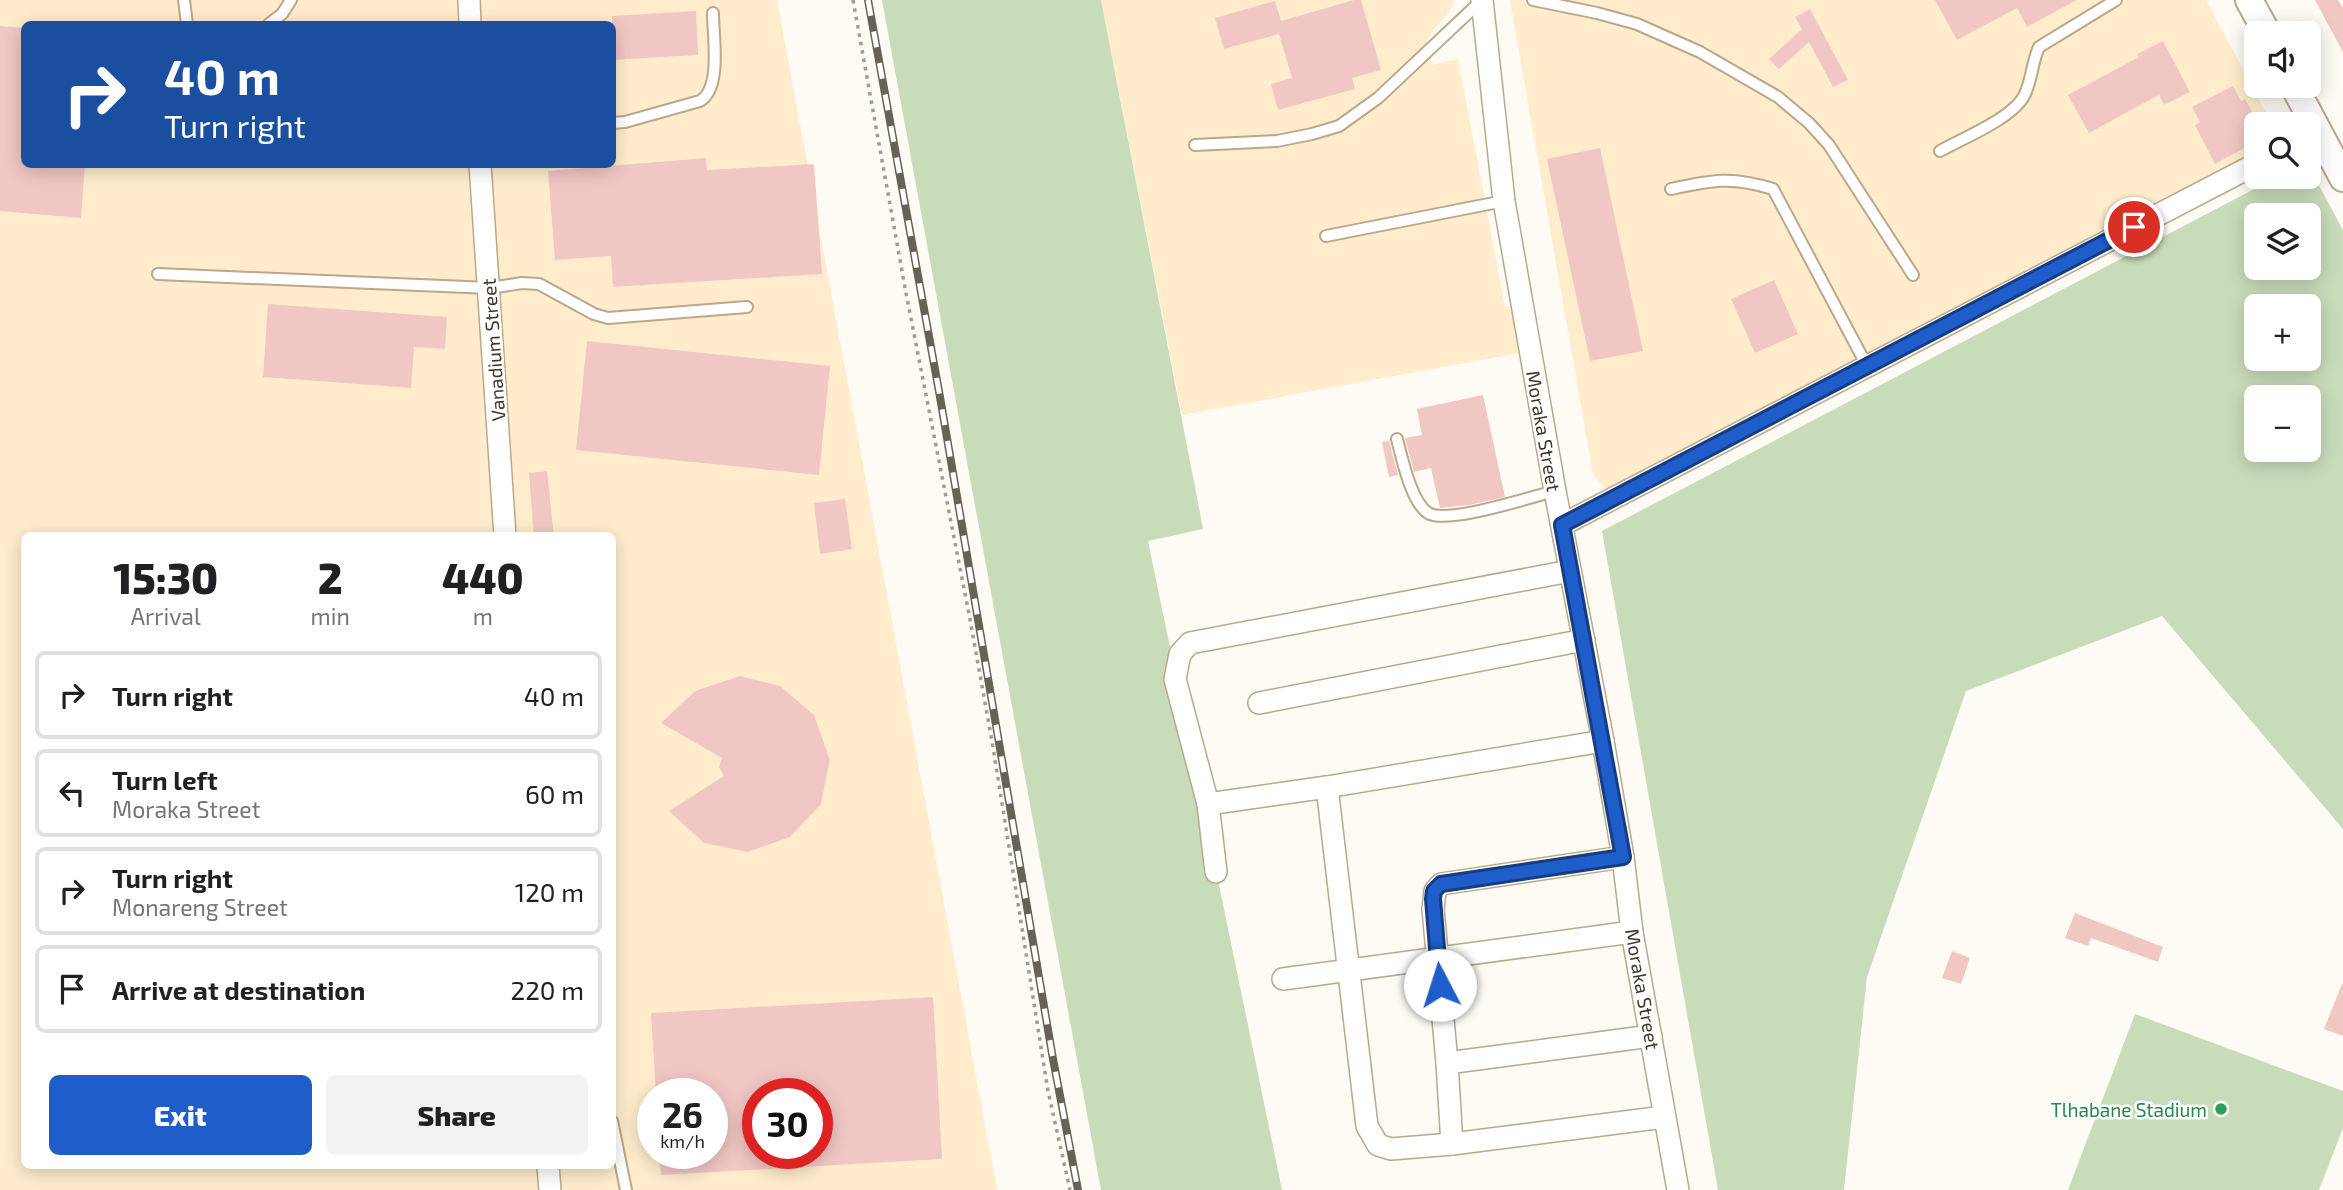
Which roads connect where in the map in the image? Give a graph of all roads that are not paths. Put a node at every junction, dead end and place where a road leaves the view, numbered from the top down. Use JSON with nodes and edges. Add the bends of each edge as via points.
{"nodes":[{"id":1,"x":184,"y":0,"type":"edge"},
{"id":2,"x":291,"y":0,"type":"edge"},
{"id":3,"x":469,"y":0,"type":"edge"},
{"id":4,"x":1482,"y":0,"type":"edge"},
{"id":5,"x":1533,"y":0,"type":"edge"},
{"id":6,"x":2116,"y":0,"type":"edge"},
{"id":7,"x":2249,"y":0,"type":"edge"},
{"id":8,"x":713,"y":13,"type":"dead end"},
{"id":9,"x":187,"y":21,"type":"edge"},
{"id":10,"x":273,"y":21,"type":"edge"},
{"id":11,"x":470,"y":21,"type":"edge"},
{"id":12,"x":2260,"y":21,"type":"edge"},
{"id":13,"x":2301,"y":98,"type":"edge"},
{"id":14,"x":616,"y":123,"type":"edge"},
{"id":15,"x":2325,"y":142,"type":"edge"},
{"id":16,"x":1195,"y":145,"type":"dead end"},
{"id":17,"x":1940,"y":151,"type":"dead end"},
{"id":18,"x":480,"y":168,"type":"edge"},
{"id":19,"x":2244,"y":170,"type":"edge"},
{"id":20,"x":2343,"y":178,"type":"edge"},
{"id":21,"x":1671,"y":189,"type":"dead end"},
{"id":22,"x":1504,"y":201,"type":"junction"},
{"id":23,"x":1326,"y":236,"type":"dead end"},
{"id":24,"x":158,"y":274,"type":"dead end"},
{"id":25,"x":1913,"y":275,"type":"dead end"},
{"id":26,"x":490,"y":288,"type":"junction"},
{"id":27,"x":747,"y":307,"type":"dead end"},
{"id":28,"x":1867,"y":366,"type":"junction"},
{"id":29,"x":1397,"y":439,"type":"dead end"},
{"id":30,"x":1555,"y":491,"type":"junction"},
{"id":31,"x":1562,"y":525,"type":"junction"},
{"id":32,"x":505,"y":532,"type":"edge"},
{"id":33,"x":1570,"y":571,"type":"junction"},
{"id":34,"x":1584,"y":640,"type":"junction"},
{"id":35,"x":1259,"y":703,"type":"dead end"},
{"id":36,"x":1603,"y":741,"type":"junction"},
{"id":37,"x":1327,"y":788,"type":"junction"},
{"id":38,"x":1208,"y":804,"type":"junction"},
{"id":39,"x":1623,"y":857,"type":"junction"},
{"id":40,"x":1216,"y":872,"type":"dead end"},
{"id":41,"x":1632,"y":932,"type":"junction"},
{"id":42,"x":1438,"y":959,"type":"junction"},
{"id":43,"x":1348,"y":971,"type":"junction"},
{"id":44,"x":1283,"y":979,"type":"dead end"},
{"id":45,"x":1651,"y":1036,"type":"junction"},
{"id":46,"x":1447,"y":1063,"type":"junction"},
{"id":47,"x":1664,"y":1117,"type":"junction"},
{"id":48,"x":616,"y":1141,"type":"edge"},
{"id":49,"x":1452,"y":1144,"type":"junction"},
{"id":50,"x":548,"y":1169,"type":"edge"},
{"id":51,"x":550,"y":1190,"type":"edge"},
{"id":52,"x":626,"y":1190,"type":"edge"},
{"id":53,"x":1678,"y":1190,"type":"edge"}],
"edges":[{"from":1,"to":9,"type":"lane"},
{"from":2,"to":10,"type":"lane"},
{"from":3,"to":11,"type":"street"},
{"from":4,"to":16,"type":"lane","via":[[1378,98],[1339,126],[1277,141]]},
{"from":4,"to":22,"type":"street","name":"Moraka Street"},
{"from":5,"to":25,"type":"lane","via":[[1637,24],[1700,52],[1778,97],[1829,145]]},
{"from":6,"to":17,"type":"lane","via":[[2039,47],[2024,96],[2012,110]]},
{"from":7,"to":12,"type":"street"},
{"from":8,"to":14,"type":"lane","via":[[714,82],[706,97]]},
{"from":13,"to":15,"type":"street"},
{"from":15,"to":20,"type":"street"},
{"from":18,"to":26,"type":"street","name":"Vanadium Street"},
{"from":19,"to":28,"type":"street"},
{"from":21,"to":28,"type":"lane","via":[[1720,179],[1773,189]]},
{"from":22,"to":23,"type":"lane"},
{"from":22,"to":30,"type":"street","name":"Moraka Street"},
{"from":24,"to":26,"type":"lane"},
{"from":26,"to":27,"type":"lane","via":[[539,284],[608,318]]},
{"from":26,"to":32,"type":"street","name":"Vanadium Street"},
{"from":28,"to":31,"type":"street"},
{"from":29,"to":30,"type":"lane","via":[[1419,503],[1439,517]]},
{"from":30,"to":31,"type":"street","name":"Moraka Street"},
{"from":31,"to":33,"type":"street","name":"Moraka Street"},
{"from":33,"to":34,"type":"street","name":"Moraka Street"},
{"from":33,"to":38,"type":"street","via":[[1190,643],[1180,654],[1175,680]]},
{"from":34,"to":35,"type":"street"},
{"from":34,"to":36,"type":"street","name":"Moraka Street"},
{"from":36,"to":37,"type":"street"},
{"from":36,"to":39,"type":"street","name":"Moraka Street"},
{"from":37,"to":38,"type":"street"},
{"from":37,"to":43,"type":"street"},
{"from":38,"to":40,"type":"street"},
{"from":39,"to":41,"type":"street","name":"Moraka Street"},
{"from":39,"to":42,"type":"street","via":[[1441,884],[1433,899]]},
{"from":41,"to":42,"type":"street"},
{"from":41,"to":45,"type":"street","name":"Moraka Street"},
{"from":42,"to":43,"type":"street"},
{"from":42,"to":46,"type":"street"},
{"from":43,"to":44,"type":"street"},
{"from":43,"to":49,"type":"street","via":[[1367,1126],[1374,1140],[1391,1149]]},
{"from":45,"to":46,"type":"street"},
{"from":45,"to":47,"type":"street","name":"Moraka Street"},
{"from":46,"to":49,"type":"street"},
{"from":47,"to":49,"type":"street"},
{"from":47,"to":53,"type":"street","name":"Moraka Street"},
{"from":48,"to":52,"type":"lane"},
{"from":50,"to":51,"type":"street"}]}
